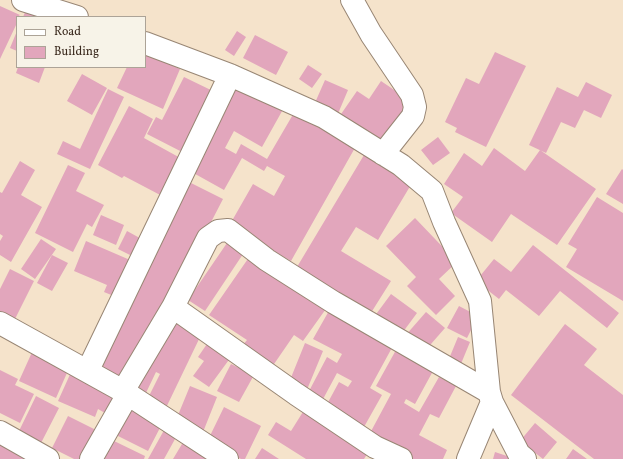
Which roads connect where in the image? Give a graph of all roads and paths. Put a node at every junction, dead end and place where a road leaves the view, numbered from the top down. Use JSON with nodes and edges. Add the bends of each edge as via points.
{"nodes":[{"id":1,"x":23,"y":0,"type":"edge"},
{"id":2,"x":352,"y":0,"type":"edge"},
{"id":3,"x":74,"y":16,"type":"edge"},
{"id":4,"x":146,"y":43,"type":"edge"},
{"id":5,"x":230,"y":75,"type":"junction"},
{"id":6,"x":383,"y":154,"type":"junction"},
{"id":7,"x":173,"y":307,"type":"junction"},
{"id":8,"x":0,"y":323,"type":"edge"},
{"id":9,"x":88,"y":370,"type":"junction"},
{"id":10,"x":125,"y":392,"type":"junction"},
{"id":11,"x":490,"y":397,"type":"junction"},
{"id":12,"x":0,"y":432,"type":"edge"},
{"id":13,"x":48,"y":459,"type":"edge"},
{"id":14,"x":91,"y":459,"type":"edge"},
{"id":15,"x":227,"y":459,"type":"edge"},
{"id":16,"x":401,"y":459,"type":"edge"},
{"id":17,"x":468,"y":459,"type":"edge"},
{"id":18,"x":525,"y":459,"type":"edge"}],
"edges":[{"from":1,"to":3,"type":"street"},
{"from":2,"to":6,"type":"street","via":[[371,34],[412,95],[415,106],[413,116]]},
{"from":4,"to":5,"type":"street"},
{"from":5,"to":6,"type":"street","via":[[324,117]]},
{"from":5,"to":9,"type":"street"},
{"from":6,"to":11,"type":"street","via":[[401,165],[432,191],[480,301]]},
{"from":7,"to":10,"type":"street"},
{"from":7,"to":11,"type":"street","via":[[208,238],[218,231],[228,230],[267,260]]},
{"from":7,"to":16,"type":"street","via":[[375,447]]},
{"from":8,"to":9,"type":"street"},
{"from":9,"to":10,"type":"street"},
{"from":10,"to":14,"type":"street"},
{"from":10,"to":15,"type":"street"},
{"from":11,"to":17,"type":"street"},
{"from":11,"to":18,"type":"street","via":[[519,454]]},
{"from":12,"to":13,"type":"street"}]}
